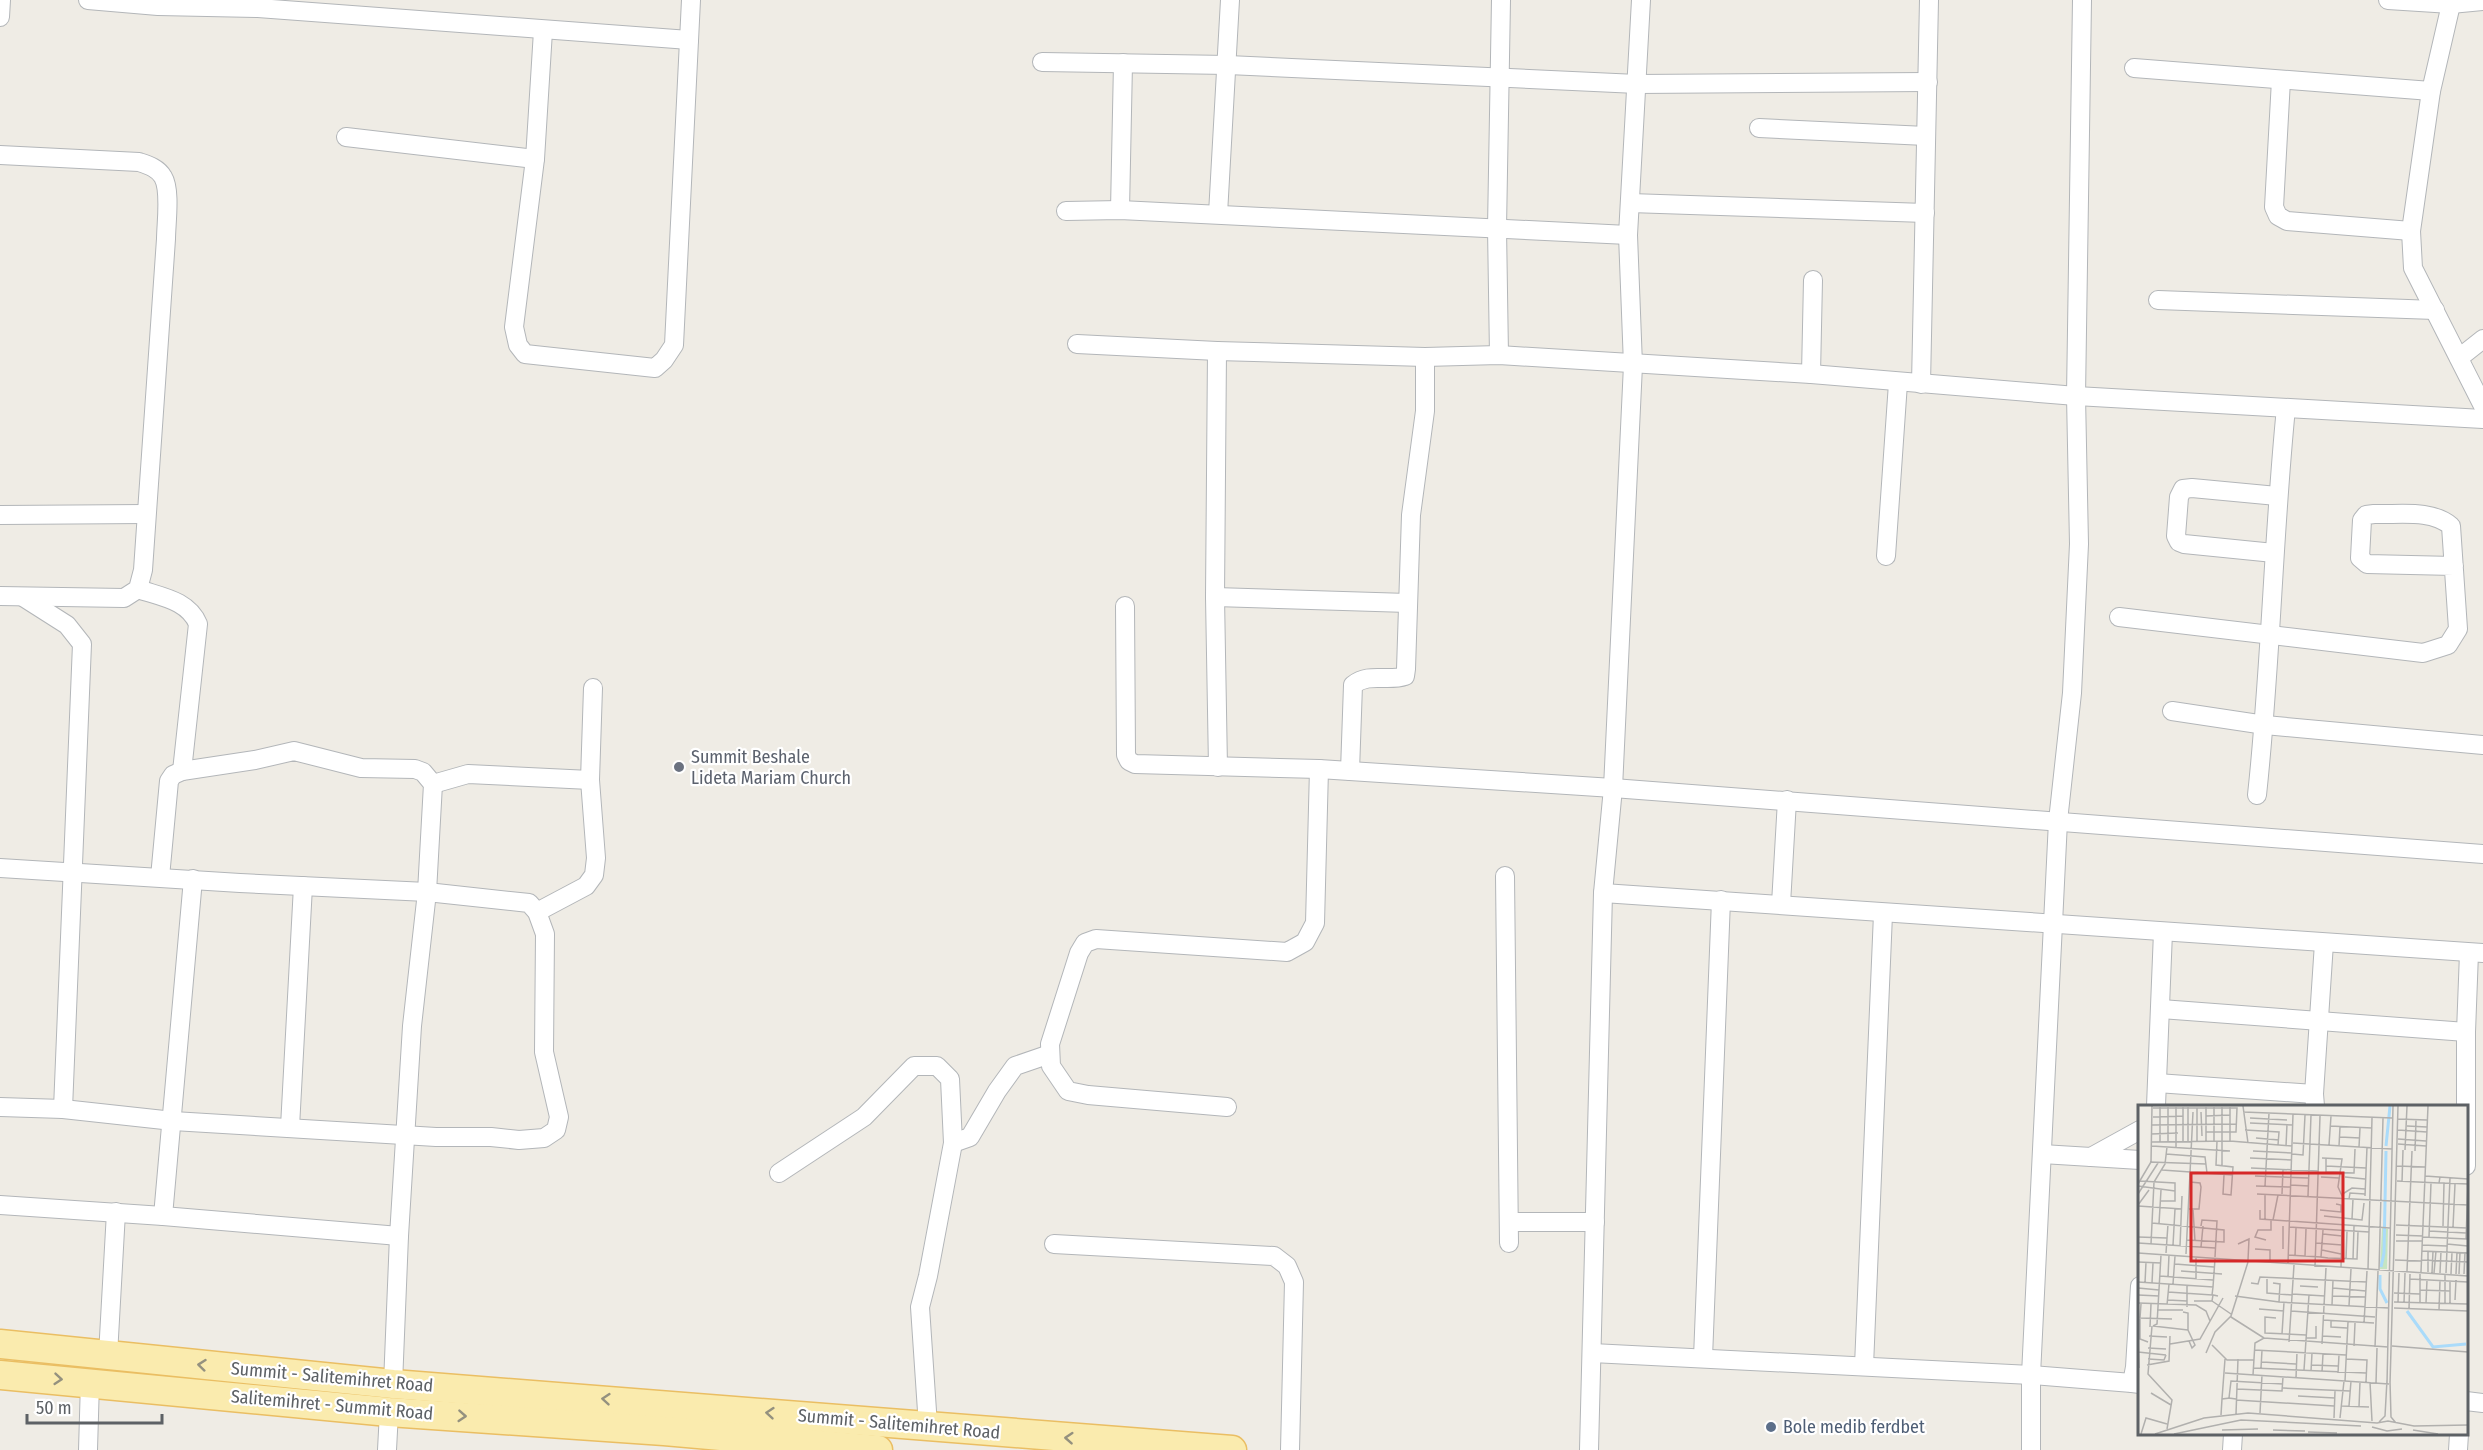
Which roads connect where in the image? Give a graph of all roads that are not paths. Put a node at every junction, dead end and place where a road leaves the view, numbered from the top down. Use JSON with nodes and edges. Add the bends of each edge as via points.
{"nodes":[{"id":1,"x":1,"y":0,"type":"edge"},
{"id":2,"x":87,"y":0,"type":"edge"},
{"id":3,"x":691,"y":0,"type":"edge"},
{"id":4,"x":1230,"y":0,"type":"edge"},
{"id":5,"x":1501,"y":0,"type":"edge"},
{"id":6,"x":1641,"y":0,"type":"edge"},
{"id":7,"x":1929,"y":0,"type":"edge"},
{"id":8,"x":2082,"y":0,"type":"edge"},
{"id":9,"x":2388,"y":0,"type":"edge"},
{"id":10,"x":2483,"y":1,"type":"edge"},
{"id":11,"x":2451,"y":2,"type":"edge"},
{"id":12,"x":258,"y":4,"type":"edge"},
{"id":13,"x":0,"y":17,"type":"edge"},
{"id":14,"x":543,"y":31,"type":"junction"},
{"id":15,"x":689,"y":40,"type":"junction"},
{"id":16,"x":1042,"y":62,"type":"dead end"},
{"id":17,"x":1123,"y":63,"type":"junction"},
{"id":18,"x":1228,"y":65,"type":"junction"},
{"id":19,"x":2134,"y":68,"type":"dead end"},
{"id":20,"x":1499,"y":77,"type":"junction"},
{"id":21,"x":2281,"y":80,"type":"junction"},
{"id":22,"x":1928,"y":82,"type":"junction"},
{"id":23,"x":1637,"y":84,"type":"junction"},
{"id":24,"x":2431,"y":91,"type":"junction"},
{"id":25,"x":1760,"y":128,"type":"dead end"},
{"id":26,"x":1926,"y":136,"type":"junction"},
{"id":27,"x":346,"y":137,"type":"dead end"},
{"id":28,"x":0,"y":154,"type":"edge"},
{"id":29,"x":535,"y":159,"type":"junction"},
{"id":30,"x":1630,"y":203,"type":"junction"},
{"id":31,"x":1120,"y":210,"type":"junction"},
{"id":32,"x":1066,"y":211,"type":"dead end"},
{"id":33,"x":1925,"y":213,"type":"junction"},
{"id":34,"x":1218,"y":214,"type":"junction"},
{"id":35,"x":1497,"y":228,"type":"junction"},
{"id":36,"x":2411,"y":231,"type":"junction"},
{"id":37,"x":1628,"y":235,"type":"junction"},
{"id":38,"x":1813,"y":280,"type":"dead end"},
{"id":39,"x":2158,"y":300,"type":"dead end"},
{"id":40,"x":2435,"y":310,"type":"junction"},
{"id":41,"x":2483,"y":339,"type":"edge"},
{"id":42,"x":1077,"y":344,"type":"dead end"},
{"id":43,"x":1217,"y":351,"type":"junction"},
{"id":44,"x":1499,"y":355,"type":"junction"},
{"id":45,"x":1425,"y":357,"type":"junction"},
{"id":46,"x":2459,"y":358,"type":"junction"},
{"id":47,"x":1633,"y":365,"type":"junction"},
{"id":48,"x":1811,"y":374,"type":"junction"},
{"id":49,"x":1898,"y":383,"type":"junction"},
{"id":50,"x":1921,"y":384,"type":"junction"},
{"id":51,"x":2076,"y":396,"type":"junction"},
{"id":52,"x":2483,"y":406,"type":"edge"},
{"id":53,"x":2286,"y":408,"type":"junction"},
{"id":54,"x":2483,"y":419,"type":"edge"},
{"id":55,"x":2277,"y":496,"type":"junction"},
{"id":56,"x":146,"y":514,"type":"junction"},
{"id":57,"x":0,"y":515,"type":"edge"},
{"id":58,"x":2274,"y":553,"type":"junction"},
{"id":59,"x":1886,"y":556,"type":"dead end"},
{"id":60,"x":2454,"y":566,"type":"junction"},
{"id":61,"x":138,"y":589,"type":"junction"},
{"id":62,"x":0,"y":596,"type":"edge"},
{"id":63,"x":23,"y":597,"type":"junction"},
{"id":64,"x":1215,"y":597,"type":"junction"},
{"id":65,"x":1408,"y":603,"type":"junction"},
{"id":66,"x":1125,"y":606,"type":"dead end"},
{"id":67,"x":2119,"y":617,"type":"dead end"},
{"id":68,"x":2271,"y":636,"type":"junction"},
{"id":69,"x":593,"y":688,"type":"dead end"},
{"id":70,"x":2172,"y":711,"type":"dead end"},
{"id":71,"x":2265,"y":725,"type":"junction"},
{"id":72,"x":2483,"y":745,"type":"edge"},
{"id":73,"x":1218,"y":767,"type":"junction"},
{"id":74,"x":1319,"y":769,"type":"junction"},
{"id":75,"x":182,"y":771,"type":"junction"},
{"id":76,"x":1350,"y":771,"type":"junction"},
{"id":77,"x":590,"y":780,"type":"junction"},
{"id":78,"x":433,"y":784,"type":"junction"},
{"id":79,"x":1613,"y":788,"type":"junction"},
{"id":80,"x":2257,"y":795,"type":"dead end"},
{"id":81,"x":1787,"y":800,"type":"junction"},
{"id":82,"x":2058,"y":821,"type":"junction"},
{"id":83,"x":2483,"y":854,"type":"edge"},
{"id":84,"x":0,"y":868,"type":"edge"},
{"id":85,"x":72,"y":872,"type":"junction"},
{"id":86,"x":1505,"y":876,"type":"dead end"},
{"id":87,"x":159,"y":877,"type":"junction"},
{"id":88,"x":193,"y":879,"type":"junction"},
{"id":89,"x":303,"y":886,"type":"junction"},
{"id":90,"x":426,"y":892,"type":"junction"},
{"id":91,"x":1603,"y":893,"type":"junction"},
{"id":92,"x":1721,"y":900,"type":"junction"},
{"id":93,"x":1781,"y":904,"type":"junction"},
{"id":94,"x":537,"y":912,"type":"junction"},
{"id":95,"x":1883,"y":914,"type":"junction"},
{"id":96,"x":2053,"y":923,"type":"junction"},
{"id":97,"x":2163,"y":932,"type":"junction"},
{"id":98,"x":2324,"y":943,"type":"junction"},
{"id":99,"x":2476,"y":953,"type":"edge"},
{"id":100,"x":2161,"y":1009,"type":"junction"},
{"id":101,"x":2319,"y":1020,"type":"junction"},
{"id":102,"x":2466,"y":1032,"type":"junction"},
{"id":103,"x":1050,"y":1054,"type":"junction"},
{"id":104,"x":2157,"y":1083,"type":"junction"},
{"id":105,"x":2314,"y":1100,"type":"edge"},
{"id":106,"x":2156,"y":1105,"type":"edge"},
{"id":107,"x":0,"y":1107,"type":"edge"},
{"id":108,"x":1227,"y":1107,"type":"dead end"},
{"id":109,"x":63,"y":1109,"type":"junction"},
{"id":110,"x":173,"y":1121,"type":"junction"},
{"id":111,"x":290,"y":1127,"type":"junction"},
{"id":112,"x":2138,"y":1131,"type":"edge"},
{"id":113,"x":407,"y":1135,"type":"junction"},
{"id":114,"x":952,"y":1143,"type":"junction"},
{"id":115,"x":2042,"y":1154,"type":"junction"},
{"id":116,"x":2091,"y":1156,"type":"junction"},
{"id":117,"x":2138,"y":1160,"type":"edge"},
{"id":118,"x":2472,"y":1163,"type":"edge"},
{"id":119,"x":779,"y":1173,"type":"dead end"},
{"id":120,"x":0,"y":1205,"type":"edge"},
{"id":121,"x":116,"y":1212,"type":"junction"},
{"id":122,"x":163,"y":1216,"type":"junction"},
{"id":123,"x":1509,"y":1222,"type":"junction"},
{"id":124,"x":1595,"y":1222,"type":"junction"},
{"id":125,"x":399,"y":1236,"type":"junction"},
{"id":126,"x":1509,"y":1243,"type":"dead end"},
{"id":127,"x":1054,"y":1244,"type":"dead end"},
{"id":128,"x":2138,"y":1306,"type":"edge"},
{"id":129,"x":0,"y":1344,"type":"edge"},
{"id":130,"x":1592,"y":1353,"type":"junction"},
{"id":131,"x":108,"y":1355,"type":"junction"},
{"id":132,"x":1702,"y":1358,"type":"junction"},
{"id":133,"x":1864,"y":1366,"type":"junction"},
{"id":134,"x":0,"y":1374,"type":"edge"},
{"id":135,"x":2031,"y":1375,"type":"junction"},
{"id":136,"x":90,"y":1382,"type":"junction"},
{"id":137,"x":2136,"y":1383,"type":"edge"},
{"id":138,"x":393,"y":1384,"type":"junction"},
{"id":139,"x":2468,"y":1401,"type":"edge"},
{"id":140,"x":2483,"y":1403,"type":"edge"},
{"id":141,"x":389,"y":1412,"type":"junction"},
{"id":142,"x":664,"y":1418,"type":"junction"},
{"id":143,"x":710,"y":1422,"type":"junction"},
{"id":144,"x":940,"y":1435,"type":"edge"},
{"id":145,"x":2233,"y":1435,"type":"edge"},
{"id":146,"x":2459,"y":1435,"type":"edge"},
{"id":147,"x":88,"y":1450,"type":"edge"},
{"id":148,"x":387,"y":1450,"type":"edge"},
{"id":149,"x":878,"y":1450,"type":"edge"},
{"id":150,"x":1232,"y":1450,"type":"edge"},
{"id":151,"x":1290,"y":1450,"type":"edge"},
{"id":152,"x":1589,"y":1450,"type":"edge"},
{"id":153,"x":2031,"y":1450,"type":"edge"},
{"id":154,"x":2232,"y":1450,"type":"edge"},
{"id":155,"x":2458,"y":1450,"type":"edge"}],
"edges":[{"from":1,"to":13,"type":"street"},
{"from":2,"to":12,"type":"street","via":[[158,6]]},
{"from":3,"to":15,"type":"street"},
{"from":4,"to":18,"type":"street"},
{"from":5,"to":20,"type":"street"},
{"from":6,"to":23,"type":"street"},
{"from":7,"to":22,"type":"street"},
{"from":8,"to":51,"type":"street"},
{"from":9,"to":11,"type":"street"},
{"from":10,"to":11,"type":"street"},
{"from":11,"to":24,"type":"street"},
{"from":12,"to":14,"type":"street"},
{"from":14,"to":15,"type":"street"},
{"from":14,"to":29,"type":"street"},
{"from":15,"to":29,"type":"street","via":[[674,345],[655,368],[525,354],[519,345],[514,327]]},
{"from":16,"to":17,"type":"street"},
{"from":17,"to":18,"type":"street"},
{"from":17,"to":31,"type":"street"},
{"from":18,"to":20,"type":"street"},
{"from":18,"to":34,"type":"street"},
{"from":19,"to":21,"type":"street"},
{"from":20,"to":23,"type":"street"},
{"from":20,"to":35,"type":"street"},
{"from":21,"to":24,"type":"street"},
{"from":21,"to":36,"type":"street","via":[[2274,207],[2278,216],[2287,221]]},
{"from":22,"to":23,"type":"street"},
{"from":22,"to":26,"type":"street"},
{"from":23,"to":30,"type":"street"},
{"from":24,"to":36,"type":"street"},
{"from":25,"to":26,"type":"street"},
{"from":26,"to":33,"type":"street"},
{"from":27,"to":29,"type":"street"},
{"from":28,"to":56,"type":"street","via":[[139,162],[163,176],[167,186],[166,239]]},
{"from":30,"to":33,"type":"street"},
{"from":30,"to":37,"type":"street"},
{"from":31,"to":32,"type":"street"},
{"from":31,"to":34,"type":"street"},
{"from":33,"to":50,"type":"street"},
{"from":34,"to":35,"type":"street"},
{"from":35,"to":37,"type":"street"},
{"from":35,"to":44,"type":"street"},
{"from":36,"to":40,"type":"street","via":[[2413,268]]},
{"from":37,"to":47,"type":"street"},
{"from":38,"to":48,"type":"street"},
{"from":39,"to":40,"type":"street"},
{"from":40,"to":46,"type":"street"},
{"from":41,"to":46,"type":"street"},
{"from":42,"to":43,"type":"street"},
{"from":43,"to":45,"type":"street"},
{"from":43,"to":64,"type":"street"},
{"from":44,"to":45,"type":"street"},
{"from":44,"to":47,"type":"street"},
{"from":45,"to":65,"type":"street","via":[[1425,411],[1411,516]]},
{"from":46,"to":52,"type":"street"},
{"from":47,"to":48,"type":"street"},
{"from":47,"to":79,"type":"street"},
{"from":48,"to":49,"type":"street"},
{"from":49,"to":50,"type":"street"},
{"from":49,"to":59,"type":"street"},
{"from":50,"to":51,"type":"street"},
{"from":51,"to":53,"type":"street"},
{"from":51,"to":82,"type":"street","via":[[2079,544],[2073,693]]},
{"from":53,"to":54,"type":"street"},
{"from":53,"to":55,"type":"street"},
{"from":55,"to":58,"type":"street"},
{"from":55,"to":58,"type":"street","via":[[2183,489],[2176,536],[2184,544]]},
{"from":56,"to":57,"type":"street"},
{"from":56,"to":61,"type":"street","via":[[144,570]]},
{"from":58,"to":68,"type":"street"},
{"from":60,"to":60,"type":"street","via":[[2367,564],[2360,558],[2362,520],[2374,514],[2442,518],[2451,526]]},
{"from":60,"to":68,"type":"street","via":[[2458,629],[2448,645],[2423,653]]},
{"from":61,"to":63,"type":"street","via":[[124,598]]},
{"from":61,"to":75,"type":"street","via":[[183,604],[194,613],[198,624]]},
{"from":62,"to":63,"type":"street"},
{"from":63,"to":85,"type":"street","via":[[67,625],[82,644]]},
{"from":64,"to":65,"type":"street"},
{"from":64,"to":73,"type":"street"},
{"from":65,"to":76,"type":"street","via":[[1405,676],[1361,678],[1353,685]]},
{"from":66,"to":73,"type":"street","via":[[1129,760],[1135,764]]},
{"from":67,"to":68,"type":"street"},
{"from":68,"to":71,"type":"street"},
{"from":69,"to":77,"type":"street"},
{"from":70,"to":71,"type":"street"},
{"from":71,"to":72,"type":"street"},
{"from":71,"to":80,"type":"street"},
{"from":73,"to":74,"type":"street"},
{"from":74,"to":76,"type":"street"},
{"from":74,"to":103,"type":"street","via":[[1315,923],[1305,942],[1287,952],[1096,939],[1085,944],[1079,953]]},
{"from":75,"to":78,"type":"street","via":[[294,751],[361,768],[415,769]]},
{"from":75,"to":87,"type":"street","via":[[169,781]]},
{"from":76,"to":79,"type":"street"},
{"from":77,"to":78,"type":"street","via":[[468,774]]},
{"from":77,"to":94,"type":"street","via":[[594,875],[586,886]]},
{"from":78,"to":90,"type":"street"},
{"from":79,"to":81,"type":"street"},
{"from":79,"to":91,"type":"street"},
{"from":81,"to":82,"type":"street"},
{"from":81,"to":93,"type":"street"},
{"from":82,"to":83,"type":"street"},
{"from":82,"to":96,"type":"street"},
{"from":84,"to":85,"type":"street"},
{"from":85,"to":87,"type":"street"},
{"from":85,"to":109,"type":"street"},
{"from":86,"to":123,"type":"street"},
{"from":87,"to":88,"type":"street"},
{"from":88,"to":89,"type":"street"},
{"from":88,"to":110,"type":"street"},
{"from":89,"to":90,"type":"street"},
{"from":89,"to":111,"type":"street"},
{"from":90,"to":94,"type":"street","via":[[514,900],[529,903]]},
{"from":90,"to":113,"type":"street","via":[[412,1026]]},
{"from":91,"to":92,"type":"street"},
{"from":91,"to":124,"type":"street"},
{"from":92,"to":93,"type":"street"},
{"from":92,"to":132,"type":"street"},
{"from":93,"to":95,"type":"street"},
{"from":94,"to":113,"type":"street","via":[[545,934],[544,1052],[559,1117],[556,1130],[544,1138],[519,1140]]},
{"from":95,"to":96,"type":"street"},
{"from":95,"to":133,"type":"street"},
{"from":96,"to":97,"type":"street"},
{"from":96,"to":115,"type":"street"},
{"from":97,"to":98,"type":"street"},
{"from":97,"to":100,"type":"street"},
{"from":98,"to":99,"type":"street"},
{"from":98,"to":101,"type":"street"},
{"from":99,"to":102,"type":"street"},
{"from":100,"to":101,"type":"street"},
{"from":100,"to":104,"type":"street"},
{"from":101,"to":102,"type":"street"},
{"from":101,"to":105,"type":"street"},
{"from":102,"to":118,"type":"street"},
{"from":103,"to":108,"type":"street","via":[[1051,1066],[1068,1091]]},
{"from":103,"to":114,"type":"street","via":[[1015,1066],[970,1137]]},
{"from":104,"to":105,"type":"street"},
{"from":104,"to":106,"type":"street"},
{"from":107,"to":109,"type":"street"},
{"from":109,"to":110,"type":"street"},
{"from":110,"to":111,"type":"street"},
{"from":110,"to":122,"type":"street"},
{"from":111,"to":113,"type":"street"},
{"from":112,"to":116,"type":"street"},
{"from":113,"to":125,"type":"street"},
{"from":114,"to":119,"type":"street","via":[[950,1079],[937,1066],[914,1066],[864,1117]]},
{"from":114,"to":144,"type":"street","via":[[920,1307]]},
{"from":115,"to":116,"type":"street"},
{"from":115,"to":135,"type":"street"},
{"from":116,"to":117,"type":"street"},
{"from":120,"to":121,"type":"street"},
{"from":121,"to":122,"type":"street"},
{"from":121,"to":131,"type":"street"},
{"from":122,"to":125,"type":"street"},
{"from":123,"to":124,"type":"street"},
{"from":123,"to":126,"type":"street"},
{"from":124,"to":130,"type":"street"},
{"from":125,"to":138,"type":"street"},
{"from":127,"to":151,"type":"street","via":[[1274,1256],[1287,1266],[1294,1282]]},
{"from":128,"to":137,"type":"street"},
{"from":129,"to":131,"type":"main road","name":"Summit - Salitemihret Road"},
{"from":130,"to":132,"type":"street"},
{"from":130,"to":152,"type":"street"},
{"from":138,"to":131,"type":"main road","name":"Summit - Salitemihret Road","one_way":true},
{"from":132,"to":133,"type":"street"},
{"from":133,"to":135,"type":"street"},
{"from":134,"to":136,"type":"main road","name":"Salitemihret - Summit Road","one_way":true},
{"from":135,"to":137,"type":"street"},
{"from":135,"to":153,"type":"street"},
{"from":136,"to":141,"type":"main road","name":"Salitemihret - Summit Road"},
{"from":136,"to":147,"type":"street"},
{"from":142,"to":138,"type":"main road","name":"Summit - Salitemihret Road","one_way":true},
{"from":139,"to":140,"type":"street"},
{"from":141,"to":142,"type":"main road","name":"Salitemihret - Summit Road","one_way":true},
{"from":141,"to":148,"type":"street"},
{"from":142,"to":143,"type":"main road"},
{"from":144,"to":143,"type":"main road","name":"Summit - Salitemihret Road","one_way":true},
{"from":143,"to":149,"type":"main road"},
{"from":150,"to":144,"type":"main road","name":"Summit - Salitemihret Road","one_way":true},
{"from":145,"to":154,"type":"street"},
{"from":146,"to":155,"type":"street"}]}
